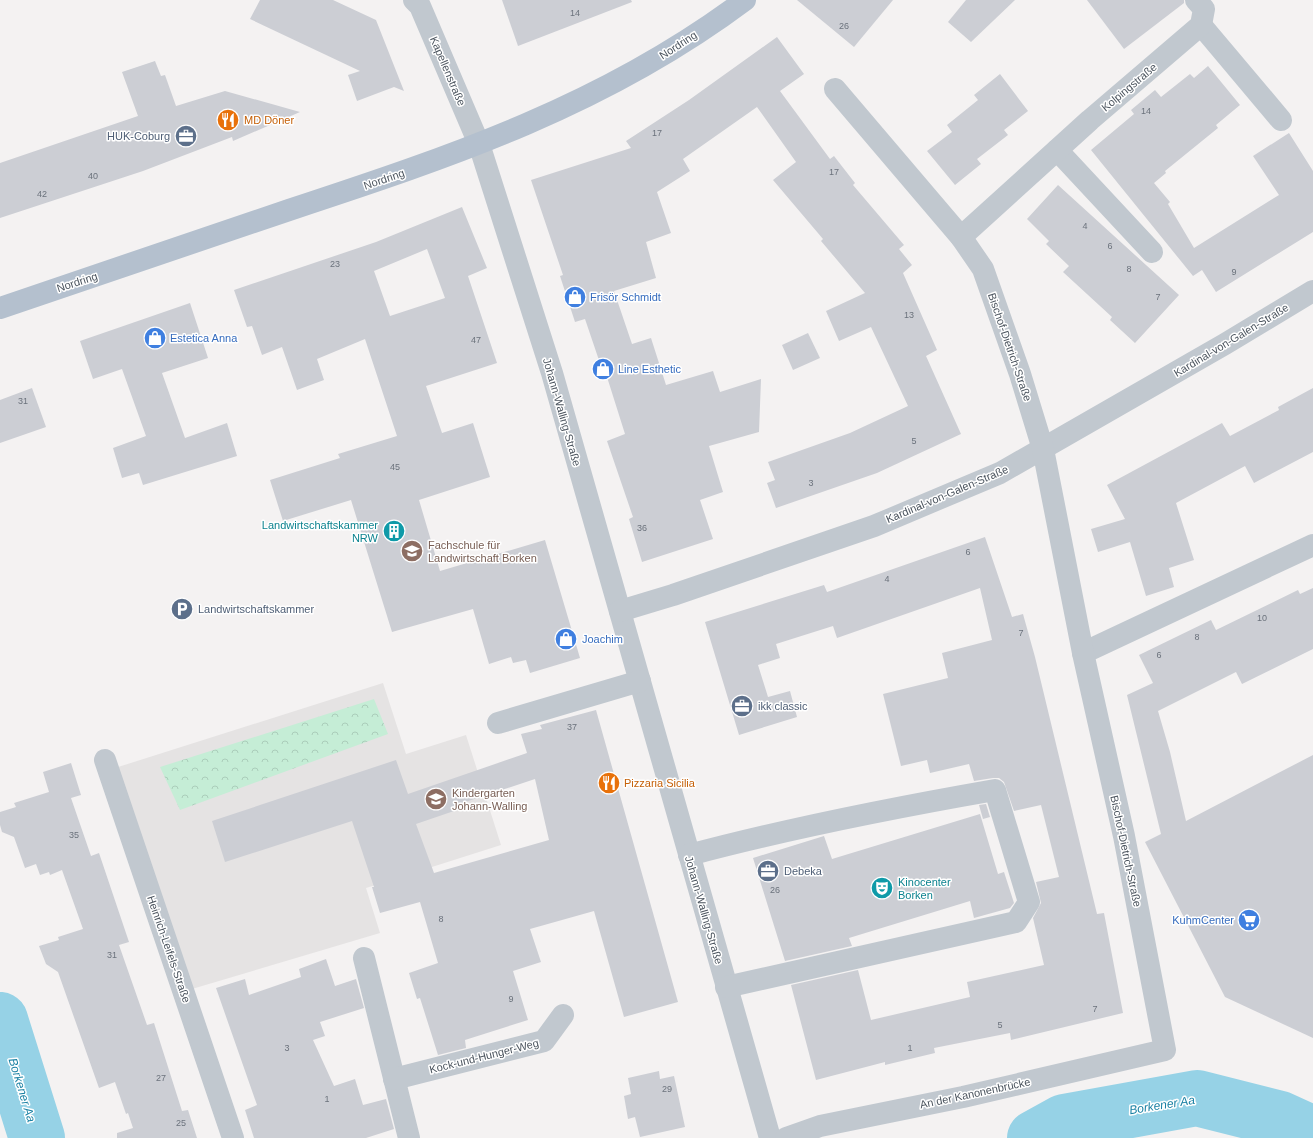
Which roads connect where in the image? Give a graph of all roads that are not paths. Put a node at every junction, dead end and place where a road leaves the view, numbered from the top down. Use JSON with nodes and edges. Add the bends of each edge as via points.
{"nodes":[{"id":1,"x":414,"y":0,"type":"edge"},
{"id":2,"x":745,"y":0,"type":"edge"},
{"id":3,"x":1196,"y":0,"type":"edge"},
{"id":4,"x":1201,"y":25,"type":"junction"},
{"id":5,"x":835,"y":89,"type":"dead end"},
{"id":6,"x":1281,"y":120,"type":"dead end"},
{"id":7,"x":479,"y":144,"type":"junction"},
{"id":8,"x":1057,"y":150,"type":"junction"},
{"id":9,"x":960,"y":237,"type":"junction"},
{"id":10,"x":1152,"y":252,"type":"dead end"},
{"id":11,"x":1313,"y":291,"type":"edge"},
{"id":12,"x":0,"y":308,"type":"edge"},
{"id":13,"x":1043,"y":449,"type":"junction"},
{"id":14,"x":1313,"y":545,"type":"edge"},
{"id":15,"x":620,"y":612,"type":"junction"},
{"id":16,"x":1083,"y":653,"type":"junction"},
{"id":17,"x":640,"y":681,"type":"junction"},
{"id":18,"x":498,"y":723,"type":"dead end"},
{"id":19,"x":105,"y":760,"type":"dead end"},
{"id":20,"x":689,"y":855,"type":"junction"},
{"id":21,"x":364,"y":958,"type":"dead end"},
{"id":22,"x":726,"y":987,"type":"junction"},
{"id":23,"x":563,"y":1015,"type":"dead end"},
{"id":24,"x":1165,"y":1050,"type":"joint"},
{"id":25,"x":394,"y":1079,"type":"junction"},
{"id":26,"x":233,"y":1138,"type":"edge"},
{"id":27,"x":409,"y":1138,"type":"edge"},
{"id":28,"x":770,"y":1138,"type":"edge"},
{"id":29,"x":786,"y":1138,"type":"edge"}],
"edges":[{"from":1,"to":7,"type":"street","name":"Kapellenstraße","via":[[420,6]]},
{"from":2,"to":7,"type":"main road","name":"Nordring","via":[[647,65],[603,89],[533,123]]},
{"from":3,"to":4,"type":"street","via":[[1204,9]]},
{"from":4,"to":6,"type":"street"},
{"from":4,"to":8,"type":"street","name":"Kolpingstraße"},
{"from":5,"to":9,"type":"street","name":"Bischof-Dietrich-Straße"},
{"from":7,"to":12,"type":"main road","name":"Nordring","via":[[377,182]]},
{"from":7,"to":15,"type":"street","name":"Johann-Walling-Straße","via":[[552,373]]},
{"from":8,"to":9,"type":"street","name":"Kolpingstraße"},
{"from":8,"to":10,"type":"street"},
{"from":9,"to":13,"type":"street","name":"Bischof-Dietrich-Straße","via":[[983,269]]},
{"from":11,"to":13,"type":"street","name":"Kardinal-von-Galen-Straße"},
{"from":13,"to":15,"type":"street","name":"Kardinal-von-Galen-Straße","via":[[1000,473],[874,526]]},
{"from":13,"to":16,"type":"street","name":"Bischof-Dietrich-Straße"},
{"from":14,"to":16,"type":"street"},
{"from":15,"to":17,"type":"street","name":"Johann-Walling-Straße"},
{"from":16,"to":24,"type":"street","name":"Bischof-Dietrich-Straße","via":[[1124,836]]},
{"from":17,"to":18,"type":"street"},
{"from":17,"to":20,"type":"street","name":"Johann-Walling-Straße"},
{"from":19,"to":26,"type":"street","name":"Heinrich-Leifels-Straße"},
{"from":20,"to":22,"type":"street","name":"Johann-Walling-Straße"},
{"from":20,"to":22,"type":"street","via":[[868,812],[995,790],[1029,902],[1016,922]]},
{"from":21,"to":25,"type":"street"},
{"from":22,"to":28,"type":"street","name":"Johann-Walling-Straße"},
{"from":23,"to":25,"type":"street","name":"Kock-und-Hunger-Weg","via":[[544,1041]]},
{"from":24,"to":29,"type":"street","name":"An der Kanonenbrücke","via":[[964,1097],[820,1126]]},
{"from":25,"to":27,"type":"street"}]}
